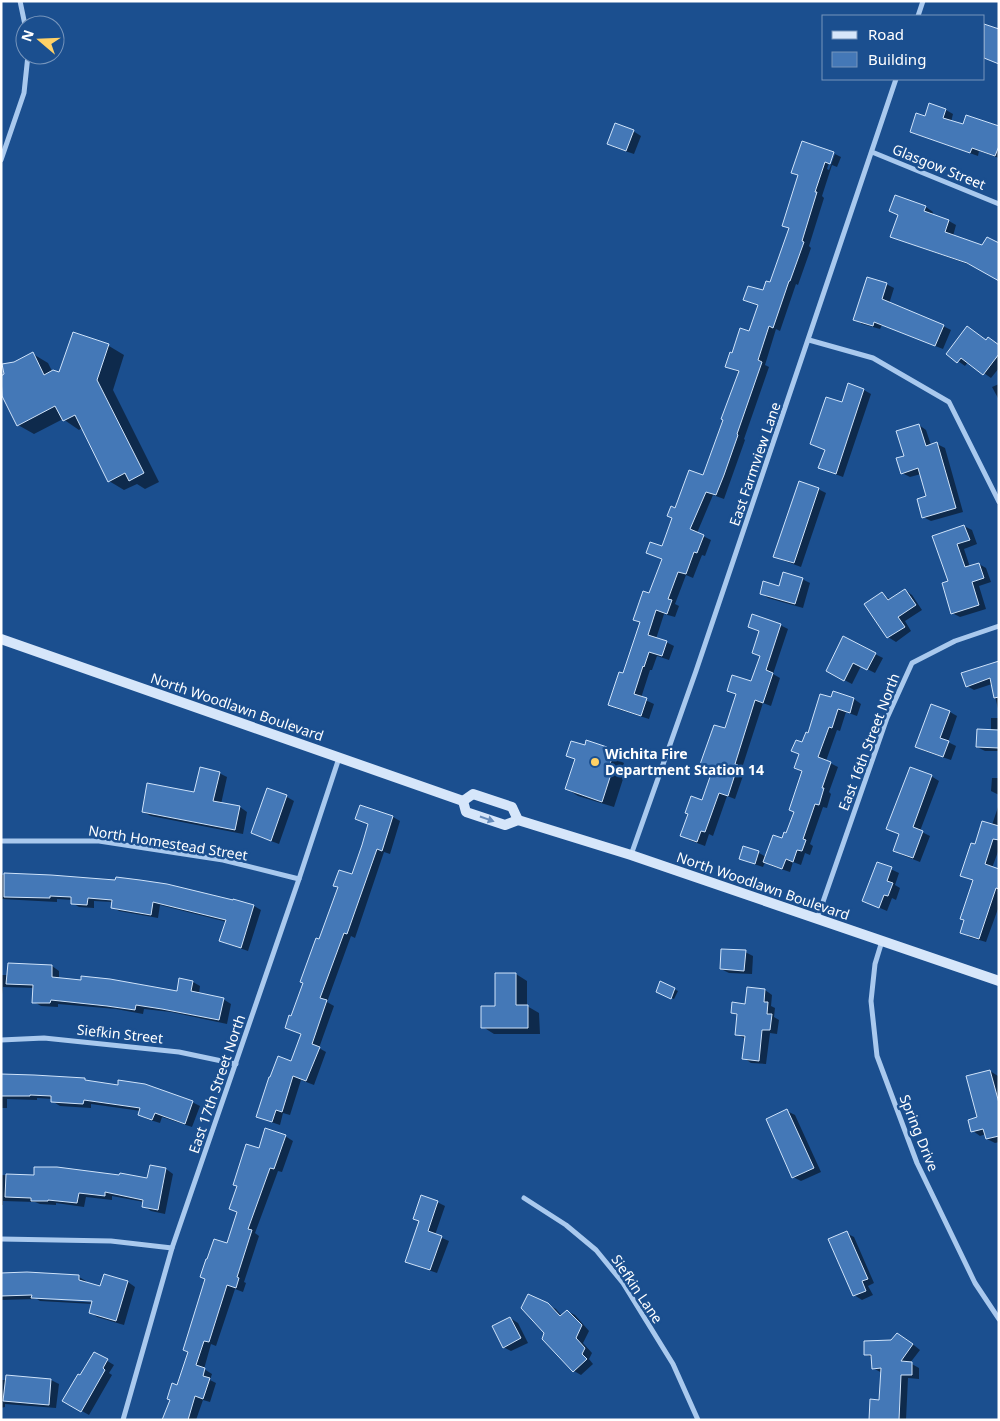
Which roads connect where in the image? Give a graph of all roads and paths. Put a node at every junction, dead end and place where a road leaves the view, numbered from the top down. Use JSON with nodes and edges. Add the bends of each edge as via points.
{"nodes":[{"id":1,"x":20,"y":1,"type":"edge"},
{"id":2,"x":923,"y":1,"type":"edge"},
{"id":3,"x":23,"y":15,"type":"edge"},
{"id":4,"x":918,"y":15,"type":"edge"},
{"id":5,"x":27,"y":65,"type":"edge"},
{"id":6,"x":896,"y":80,"type":"edge"},
{"id":7,"x":872,"y":152,"type":"junction"},
{"id":8,"x":1,"y":160,"type":"edge"},
{"id":9,"x":999,"y":204,"type":"edge"},
{"id":10,"x":809,"y":340,"type":"junction"},
{"id":11,"x":999,"y":502,"type":"edge"},
{"id":12,"x":999,"y":626,"type":"edge"},
{"id":13,"x":1,"y":639,"type":"edge"},
{"id":14,"x":339,"y":758,"type":"junction"},
{"id":15,"x":463,"y":801,"type":"junction"},
{"id":16,"x":518,"y":820,"type":"junction"},
{"id":17,"x":1,"y":841,"type":"edge"},
{"id":18,"x":631,"y":854,"type":"junction"},
{"id":19,"x":299,"y":879,"type":"junction"},
{"id":20,"x":817,"y":919,"type":"junction"},
{"id":21,"x":882,"y":941,"type":"junction"},
{"id":22,"x":999,"y":981,"type":"edge"},
{"id":23,"x":1,"y":1040,"type":"edge"},
{"id":24,"x":236,"y":1064,"type":"junction"},
{"id":25,"x":524,"y":1198,"type":"dead end"},
{"id":26,"x":1,"y":1239,"type":"edge"},
{"id":27,"x":172,"y":1248,"type":"junction"},
{"id":28,"x":999,"y":1319,"type":"edge"},
{"id":29,"x":123,"y":1420,"type":"edge"},
{"id":30,"x":698,"y":1420,"type":"edge"}],
"edges":[{"from":1,"to":3,"type":"street"},
{"from":2,"to":4,"type":"street"},
{"from":5,"to":8,"type":"street","via":[[24,93]]},
{"from":6,"to":7,"type":"street","name":"East Farmview Lane"},
{"from":7,"to":9,"type":"street","name":"Glasgow Street"},
{"from":7,"to":10,"type":"street","name":"East Farmview Lane"},
{"from":10,"to":11,"type":"street","via":[[873,358],[949,402]]},
{"from":10,"to":18,"type":"street","name":"East Farmview Lane"},
{"from":12,"to":20,"type":"street","name":"East 16th Street North","via":[[955,641],[912,663],[887,718]]},
{"from":13,"to":14,"type":"main road","name":"North Woodlawn Boulevard"},
{"from":14,"to":15,"type":"main road","name":"North Woodlawn Boulevard"},
{"from":14,"to":19,"type":"street","name":"East 17th Street North"},
{"from":15,"to":16,"type":"main road","name":"North Woodlawn Boulevard","one_way":true,"via":[[466,812],[480,817],[506,825]]},
{"from":15,"to":16,"type":"main road","name":"North Woodlawn Boulevard","via":[[473,794],[512,807]]},
{"from":16,"to":18,"type":"main road","name":"North Woodlawn Boulevard"},
{"from":17,"to":19,"type":"street","name":"North Homestead Street","via":[[99,841],[223,860]]},
{"from":18,"to":20,"type":"main road","name":"North Woodlawn Boulevard"},
{"from":19,"to":24,"type":"street","name":"East 17th Street North"},
{"from":20,"to":21,"type":"main road","name":"North Woodlawn Boulevard"},
{"from":21,"to":22,"type":"main road","name":"North Woodlawn Boulevard"},
{"from":21,"to":28,"type":"street","name":"Spring Drive","via":[[875,964],[871,1001],[877,1056],[917,1163],[974,1283]]},
{"from":23,"to":24,"type":"street","name":"Siefkin Street","via":[[44,1038],[179,1052]]},
{"from":24,"to":27,"type":"street","name":"East 17th Street North"},
{"from":25,"to":30,"type":"street","name":"Siefkin Lane","via":[[566,1225],[596,1250],[623,1283],[673,1364]]},
{"from":26,"to":27,"type":"street","via":[[111,1240]]},
{"from":27,"to":29,"type":"street","name":"East 17th Street North"}]}
